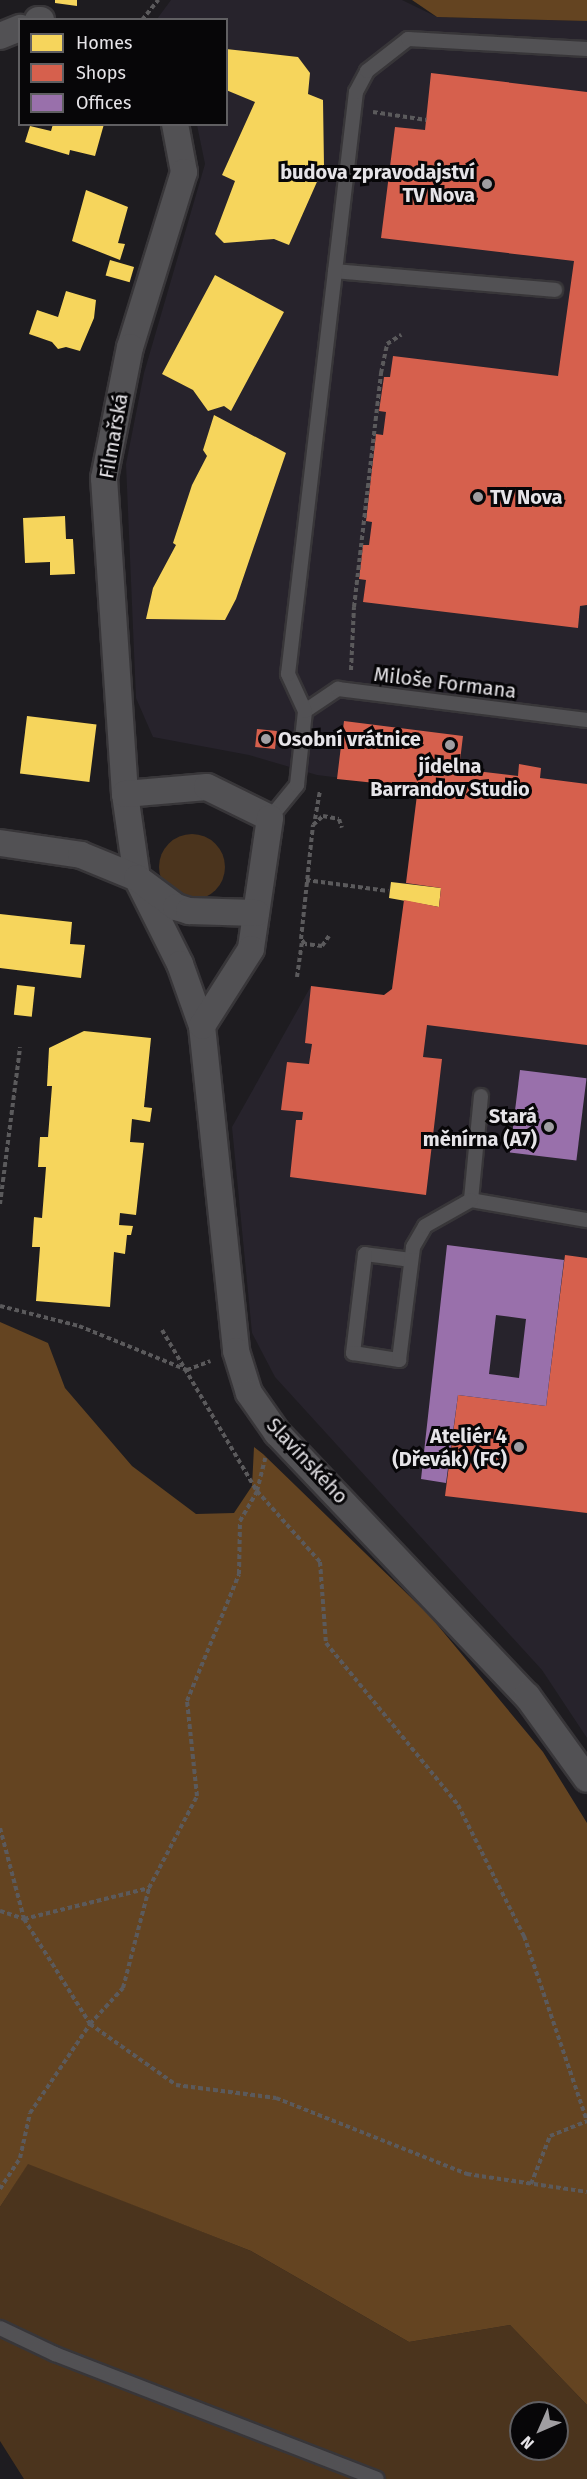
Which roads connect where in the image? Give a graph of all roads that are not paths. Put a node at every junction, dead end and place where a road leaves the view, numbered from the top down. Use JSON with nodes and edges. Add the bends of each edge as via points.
{"nodes":[{"id":1,"x":18,"y":29,"type":"edge"},
{"id":2,"x":0,"y":36,"type":"edge"},
{"id":3,"x":587,"y":49,"type":"edge"},
{"id":4,"x":175,"y":126,"type":"edge"},
{"id":5,"x":335,"y":271,"type":"junction"},
{"id":6,"x":555,"y":290,"type":"dead end"},
{"id":7,"x":305,"y":711,"type":"junction"},
{"id":8,"x":587,"y":720,"type":"edge"},
{"id":9,"x":124,"y":794,"type":"junction"},
{"id":10,"x":270,"y":818,"type":"junction"},
{"id":11,"x":0,"y":843,"type":"edge"},
{"id":12,"x":137,"y":878,"type":"junction"},
{"id":13,"x":256,"y":913,"type":"junction"},
{"id":14,"x":202,"y":1026,"type":"junction"},
{"id":15,"x":481,"y":1096,"type":"dead end"},
{"id":16,"x":471,"y":1200,"type":"junction"},
{"id":17,"x":587,"y":1220,"type":"edge"},
{"id":18,"x":411,"y":1260,"type":"junction"},
{"id":19,"x":587,"y":1779,"type":"edge"},
{"id":20,"x":0,"y":2328,"type":"edge"},
{"id":21,"x":377,"y":2479,"type":"edge"}],
"edges":[{"from":1,"to":2,"type":"street"},
{"from":3,"to":5,"type":"lane","via":[[408,39],[367,71],[356,92]]},
{"from":4,"to":9,"type":"street","name":"Filmařská","via":[[184,172],[130,347],[104,478]]},
{"from":5,"to":6,"type":"lane"},
{"from":5,"to":7,"type":"lane","via":[[288,674]]},
{"from":7,"to":8,"type":"lane","name":"Miloše Formana","via":[[338,689]]},
{"from":7,"to":10,"type":"lane","via":[[297,785]]},
{"from":9,"to":10,"type":"street","via":[[207,787]]},
{"from":9,"to":12,"type":"street","name":"Filmařská"},
{"from":10,"to":13,"type":"street"},
{"from":11,"to":12,"type":"street","via":[[81,855]]},
{"from":12,"to":13,"type":"street","via":[[182,909]]},
{"from":12,"to":14,"type":"street","name":"Slavínského","via":[[180,964]]},
{"from":13,"to":14,"type":"street","via":[[251,949]]},
{"from":14,"to":19,"type":"street","name":"Slavínského","via":[[236,1351],[249,1393],[277,1433],[527,1696]]},
{"from":15,"to":16,"type":"lane"},
{"from":16,"to":17,"type":"lane"},
{"from":16,"to":18,"type":"lane","via":[[425,1226],[413,1247]]},
{"from":18,"to":18,"type":"lane","via":[[399,1360],[353,1353],[365,1254]]},
{"from":20,"to":21,"type":"lane","via":[[55,2354]]}]}
